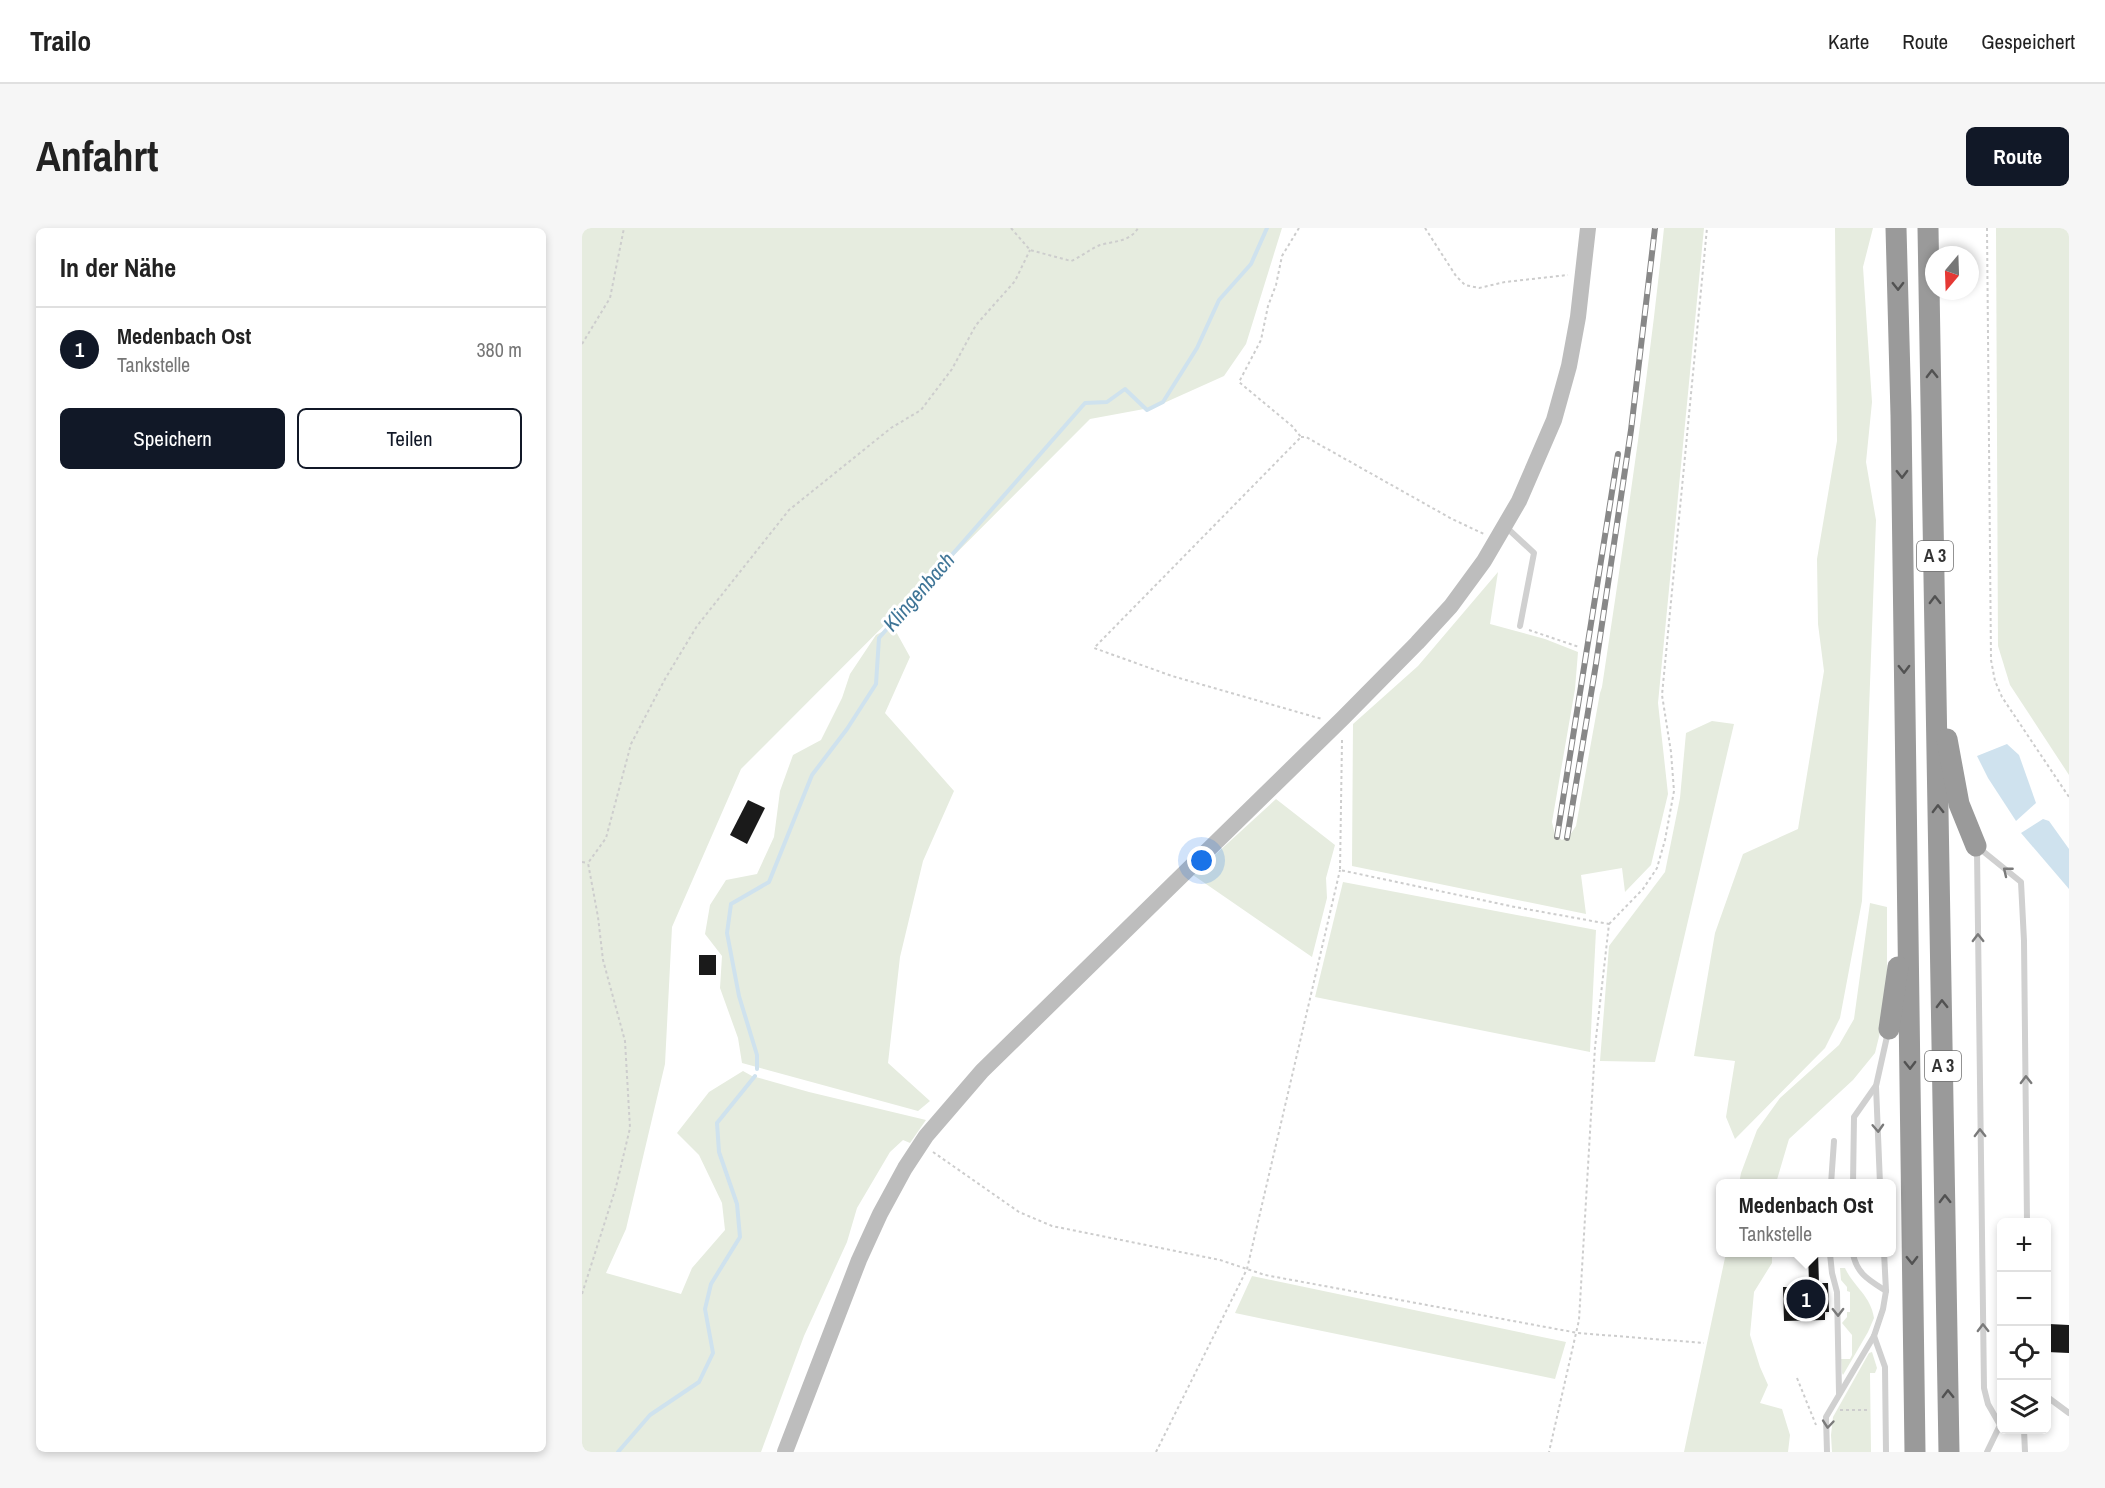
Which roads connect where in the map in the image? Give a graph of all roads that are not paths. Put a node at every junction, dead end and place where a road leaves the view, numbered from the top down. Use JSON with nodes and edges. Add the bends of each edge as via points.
{"nodes":[{"id":1,"x":1588,"y":228,"type":"edge"},
{"id":2,"x":1896,"y":228,"type":"edge"},
{"id":3,"x":1928,"y":228,"type":"edge"},
{"id":4,"x":1506,"y":526,"type":"junction"},
{"id":5,"x":1520,"y":626,"type":"road end"},
{"id":6,"x":1936,"y":680,"type":"junction"},
{"id":7,"x":1976,"y":846,"type":"junction"},
{"id":8,"x":1908,"y":901,"type":"junction"},
{"id":9,"x":1889,"y":1029,"type":"joint"},
{"id":10,"x":1876,"y":1086,"type":"junction"},
{"id":11,"x":1834,"y":1141,"type":"dead end"},
{"id":12,"x":1831,"y":1179,"type":"edge"},
{"id":13,"x":1853,"y":1179,"type":"edge"},
{"id":14,"x":1881,"y":1179,"type":"edge"},
{"id":15,"x":2027,"y":1218,"type":"edge"},
{"id":16,"x":1830,"y":1257,"type":"edge"},
{"id":17,"x":1854,"y":1257,"type":"edge"},
{"id":18,"x":1884,"y":1257,"type":"edge"},
{"id":19,"x":1886,"y":1291,"type":"junction"},
{"id":20,"x":1874,"y":1336,"type":"junction"},
{"id":21,"x":1839,"y":1395,"type":"junction"},
{"id":22,"x":2051,"y":1400,"type":"edge"},
{"id":23,"x":2069,"y":1413,"type":"edge"},
{"id":24,"x":1997,"y":1418,"type":"edge"},
{"id":25,"x":1997,"y":1432,"type":"edge"},
{"id":26,"x":2024,"y":1434,"type":"edge"},
{"id":27,"x":785,"y":1452,"type":"edge"},
{"id":28,"x":1827,"y":1452,"type":"edge"},
{"id":29,"x":1886,"y":1452,"type":"edge"},
{"id":30,"x":1915,"y":1452,"type":"edge"},
{"id":31,"x":1948,"y":1452,"type":"edge"},
{"id":32,"x":1987,"y":1452,"type":"edge"},
{"id":33,"x":2025,"y":1452,"type":"edge"}],
"edges":[{"from":1,"to":4,"type":"main road","via":[[1569,366],[1554,420]]},
{"from":2,"to":8,"type":"highway","number":"A 3","one_way":true},
{"from":6,"to":3,"type":"highway","number":"A 3","one_way":true},
{"from":4,"to":5,"type":"lane","via":[[1534,553]]},
{"from":4,"to":27,"type":"main road","via":[[1451,606],[940,1117],[880,1214]]},
{"from":6,"to":7,"type":"highway","via":[[1959,804]]},
{"from":31,"to":6,"type":"highway","number":"A 3","one_way":true},
{"from":15,"to":7,"type":"lane","one_way":true,"via":[[2021,882]]},
{"from":24,"to":7,"type":"lane","one_way":true,"via":[[1984,1388]]},
{"from":8,"to":9,"type":"highway"},
{"from":8,"to":30,"type":"highway","number":"A 3","one_way":true},
{"from":9,"to":10,"type":"lane"},
{"from":10,"to":13,"type":"lane","via":[[1854,1117]]},
{"from":10,"to":14,"type":"lane","one_way":true},
{"from":11,"to":12,"type":"lane"},
{"from":16,"to":21,"type":"lane","one_way":true,"via":[[1837,1292]]},
{"from":17,"to":19,"type":"lane","via":[[1864,1277]]},
{"from":18,"to":19,"type":"lane"},
{"from":19,"to":20,"type":"lane"},
{"from":20,"to":21,"type":"lane"},
{"from":20,"to":29,"type":"lane","via":[[1885,1367]]},
{"from":21,"to":28,"type":"lane","one_way":true,"via":[[1826,1417]]},
{"from":22,"to":23,"type":"lane"},
{"from":25,"to":32,"type":"lane"},
{"from":26,"to":33,"type":"lane"}]}
